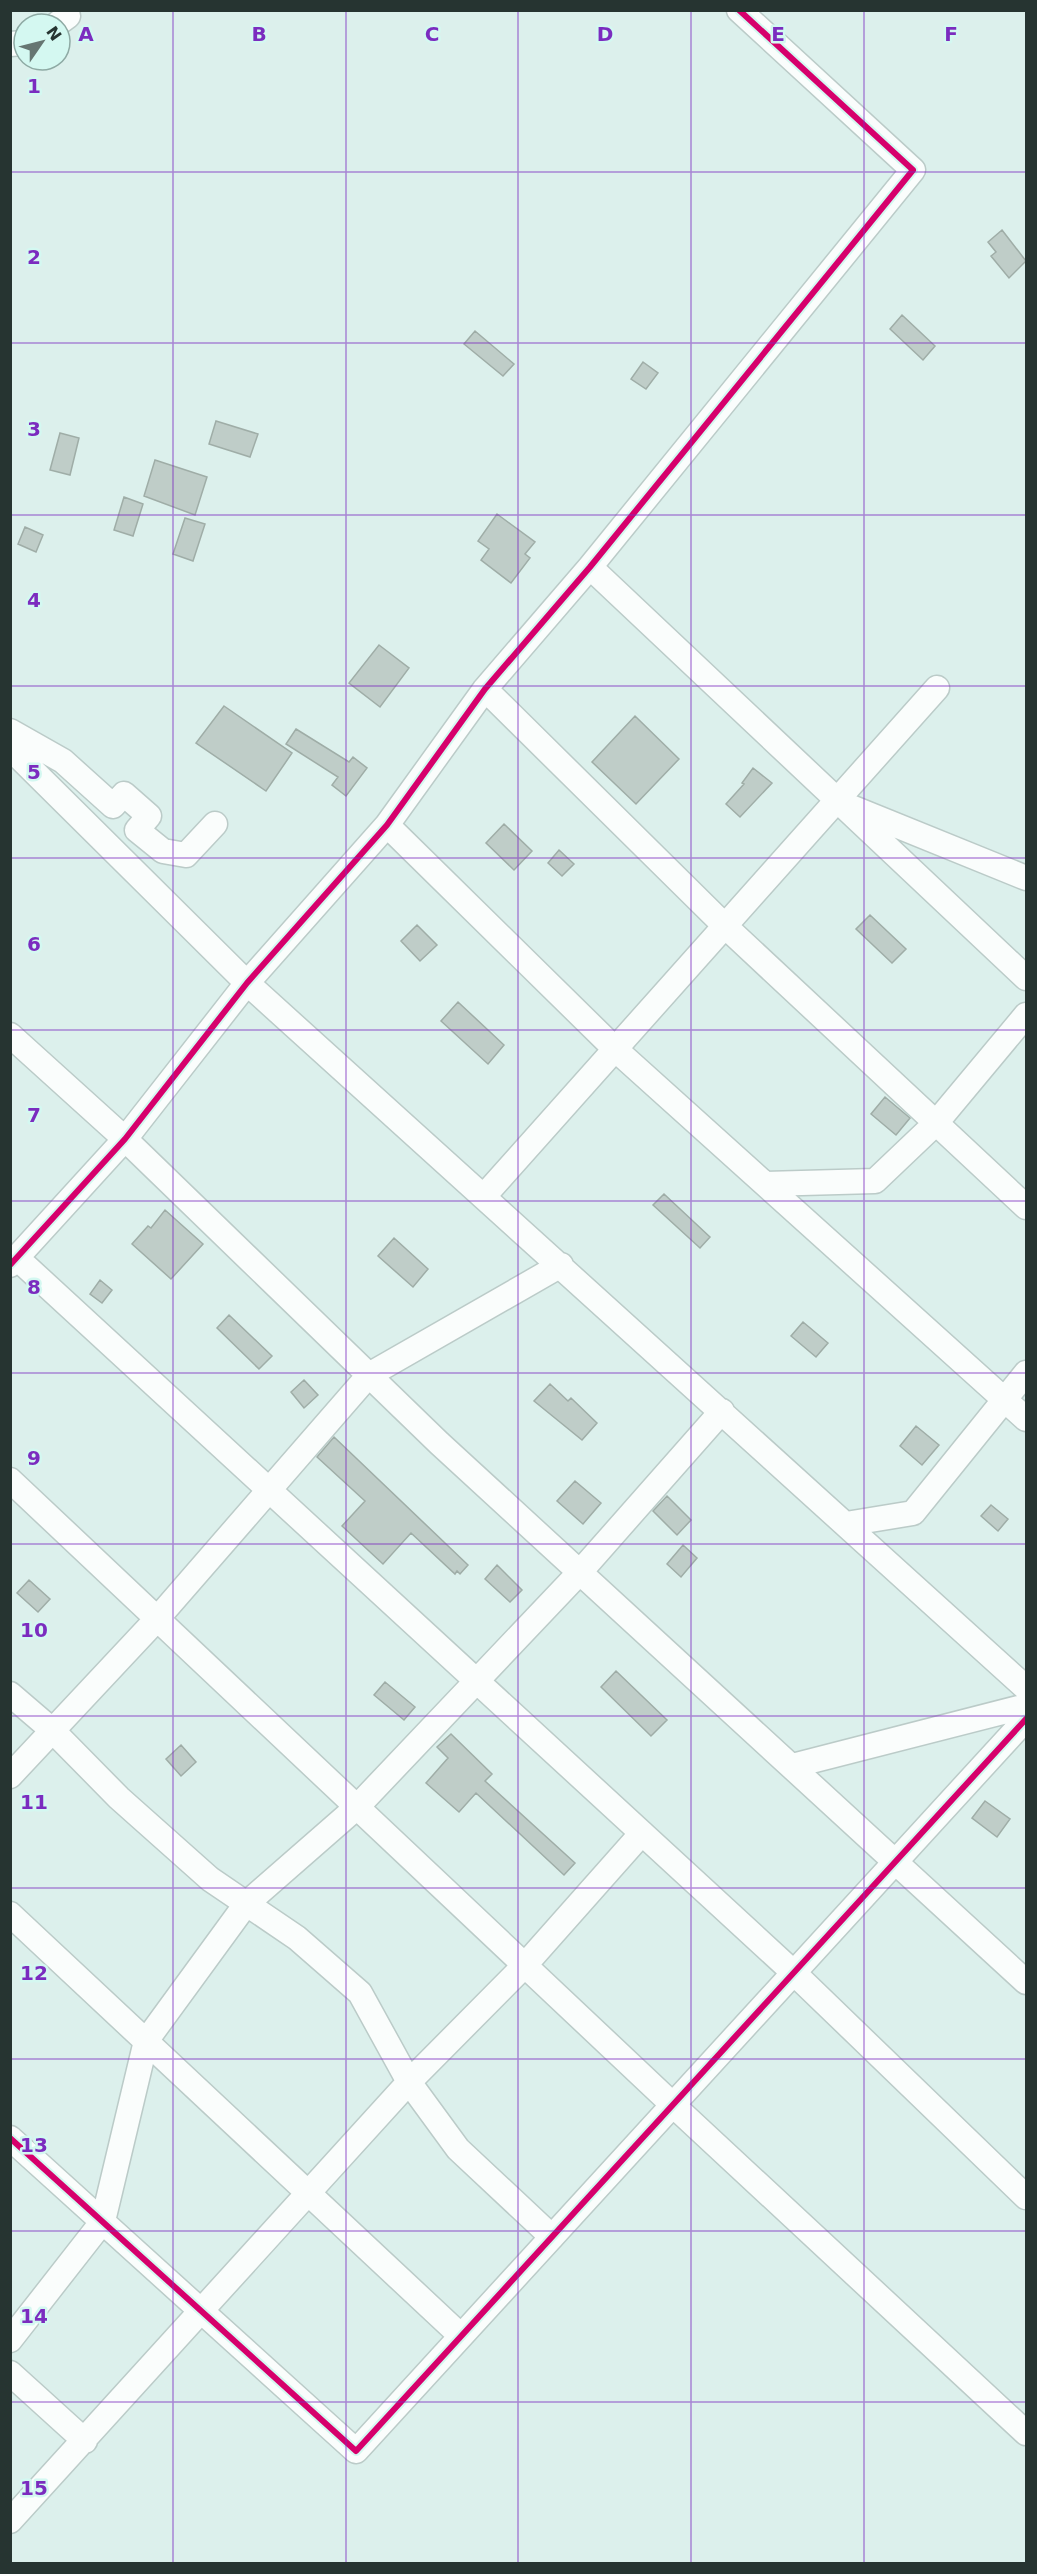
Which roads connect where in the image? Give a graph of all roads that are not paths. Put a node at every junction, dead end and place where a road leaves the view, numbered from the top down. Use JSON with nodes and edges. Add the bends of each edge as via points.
{"nodes":[{"id":1,"x":739,"y":10,"type":"edge"},
{"id":2,"x":590,"y":567,"type":"junction"},
{"id":3,"x":485,"y":688,"type":"junction"},
{"id":4,"x":937,"y":688,"type":"dead end"},
{"id":5,"x":10,"y":731,"type":"edge"},
{"id":6,"x":10,"y":748,"type":"edge"},
{"id":7,"x":837,"y":801,"type":"junction"},
{"id":8,"x":215,"y":824,"type":"dead end"},
{"id":9,"x":387,"y":825,"type":"junction"},
{"id":10,"x":1026,"y":878,"type":"edge"},
{"id":11,"x":725,"y":926,"type":"junction"},
{"id":12,"x":1026,"y":978,"type":"edge"},
{"id":13,"x":247,"y":983,"type":"junction"},
{"id":14,"x":1026,"y":1015,"type":"edge"},
{"id":15,"x":10,"y":1035,"type":"edge"},
{"id":16,"x":615,"y":1049,"type":"junction"},
{"id":17,"x":936,"y":1123,"type":"junction"},
{"id":18,"x":125,"y":1139,"type":"junction"},
{"id":19,"x":765,"y":1184,"type":"junction"},
{"id":20,"x":485,"y":1196,"type":"junction"},
{"id":21,"x":1026,"y":1207,"type":"edge"},
{"id":22,"x":14,"y":1262,"type":"edge"},
{"id":23,"x":561,"y":1265,"type":"junction"},
{"id":24,"x":1026,"y":1373,"type":"edge"},
{"id":25,"x":369,"y":1375,"type":"junction"},
{"id":26,"x":1006,"y":1400,"type":"junction"},
{"id":27,"x":722,"y":1411,"type":"junction"},
{"id":28,"x":1026,"y":1419,"type":"edge"},
{"id":29,"x":10,"y":1480,"type":"edge"},
{"id":30,"x":269,"y":1490,"type":"junction"},
{"id":31,"x":846,"y":1524,"type":"junction"},
{"id":32,"x":580,"y":1572,"type":"junction"},
{"id":33,"x":157,"y":1618,"type":"junction"},
{"id":34,"x":477,"y":1681,"type":"junction"},
{"id":35,"x":1026,"y":1688,"type":"edge"},
{"id":36,"x":10,"y":1694,"type":"edge"},
{"id":37,"x":1026,"y":1706,"type":"edge"},
{"id":38,"x":1026,"y":1719,"type":"edge"},
{"id":39,"x":52,"y":1730,"type":"junction"},
{"id":40,"x":792,"y":1766,"type":"junction"},
{"id":41,"x":10,"y":1776,"type":"edge"},
{"id":42,"x":357,"y":1807,"type":"junction"},
{"id":43,"x":642,"y":1833,"type":"junction"},
{"id":44,"x":896,"y":1861,"type":"junction"},
{"id":45,"x":246,"y":1904,"type":"junction"},
{"id":46,"x":10,"y":1914,"type":"edge"},
{"id":47,"x":525,"y":1965,"type":"junction"},
{"id":48,"x":794,"y":1973,"type":"junction"},
{"id":49,"x":1026,"y":1982,"type":"edge"},
{"id":50,"x":146,"y":2041,"type":"junction"},
{"id":51,"x":410,"y":2082,"type":"junction"},
{"id":52,"x":673,"y":2105,"type":"junction"},
{"id":53,"x":10,"y":2138,"type":"edge"},
{"id":54,"x":309,"y":2194,"type":"junction"},
{"id":55,"x":1026,"y":2197,"type":"edge"},
{"id":56,"x":103,"y":2222,"type":"junction"},
{"id":57,"x":552,"y":2237,"type":"junction"},
{"id":58,"x":202,"y":2311,"type":"junction"},
{"id":59,"x":461,"y":2336,"type":"junction"},
{"id":60,"x":10,"y":2340,"type":"edge"},
{"id":61,"x":10,"y":2373,"type":"edge"},
{"id":62,"x":1026,"y":2433,"type":"edge"},
{"id":63,"x":85,"y":2441,"type":"junction"},
{"id":64,"x":10,"y":2521,"type":"edge"}],
"edges":[{"from":1,"to":2,"type":"street","via":[[913,170]]},
{"from":2,"to":3,"type":"street"},
{"from":2,"to":7,"type":"street"},
{"from":3,"to":9,"type":"street"},
{"from":3,"to":11,"type":"street"},
{"from":4,"to":7,"type":"street"},
{"from":5,"to":8,"type":"street","via":[[63,761],[112,806],[124,794],[149,816],[137,830],[163,851],[186,855]]},
{"from":6,"to":13,"type":"street"},
{"from":7,"to":10,"type":"street"},
{"from":7,"to":11,"type":"street"},
{"from":7,"to":12,"type":"street"},
{"from":9,"to":13,"type":"street"},
{"from":9,"to":16,"type":"street"},
{"from":11,"to":16,"type":"street"},
{"from":11,"to":17,"type":"street"},
{"from":13,"to":18,"type":"street"},
{"from":13,"to":20,"type":"street"},
{"from":14,"to":17,"type":"street"},
{"from":15,"to":18,"type":"street"},
{"from":16,"to":19,"type":"street"},
{"from":16,"to":20,"type":"street"},
{"from":17,"to":19,"type":"street","via":[[875,1181]]},
{"from":17,"to":21,"type":"street"},
{"from":18,"to":22,"type":"street"},
{"from":18,"to":25,"type":"street"},
{"from":19,"to":26,"type":"street"},
{"from":20,"to":23,"type":"street"},
{"from":22,"to":30,"type":"street"},
{"from":23,"to":25,"type":"street"},
{"from":23,"to":27,"type":"street"},
{"from":24,"to":26,"type":"street"},
{"from":25,"to":30,"type":"street"},
{"from":25,"to":32,"type":"street"},
{"from":26,"to":28,"type":"street"},
{"from":26,"to":31,"type":"street","via":[[913,1513]]},
{"from":27,"to":31,"type":"street"},
{"from":27,"to":32,"type":"street"},
{"from":29,"to":33,"type":"street"},
{"from":30,"to":33,"type":"street"},
{"from":30,"to":34,"type":"street"},
{"from":31,"to":35,"type":"street"},
{"from":32,"to":34,"type":"street"},
{"from":32,"to":40,"type":"street"},
{"from":33,"to":39,"type":"street"},
{"from":33,"to":42,"type":"street"},
{"from":34,"to":42,"type":"street"},
{"from":34,"to":43,"type":"street"},
{"from":36,"to":39,"type":"street"},
{"from":37,"to":40,"type":"street"},
{"from":38,"to":44,"type":"street"},
{"from":39,"to":41,"type":"street"},
{"from":39,"to":45,"type":"street","via":[[119,1798],[210,1879]]},
{"from":40,"to":44,"type":"street"},
{"from":42,"to":45,"type":"street"},
{"from":42,"to":47,"type":"street"},
{"from":43,"to":47,"type":"street"},
{"from":43,"to":48,"type":"street"},
{"from":44,"to":48,"type":"street"},
{"from":44,"to":49,"type":"street"},
{"from":45,"to":50,"type":"street"},
{"from":45,"to":51,"type":"street","via":[[297,1938],[360,1993]]},
{"from":46,"to":50,"type":"street"},
{"from":47,"to":51,"type":"street"},
{"from":47,"to":52,"type":"street"},
{"from":48,"to":52,"type":"street"},
{"from":48,"to":55,"type":"street"},
{"from":50,"to":54,"type":"street"},
{"from":50,"to":56,"type":"street"},
{"from":51,"to":54,"type":"street"},
{"from":51,"to":57,"type":"street","via":[[458,2149]]},
{"from":52,"to":57,"type":"street"},
{"from":52,"to":62,"type":"street"},
{"from":53,"to":56,"type":"street"},
{"from":54,"to":58,"type":"street"},
{"from":54,"to":59,"type":"street"},
{"from":56,"to":58,"type":"street"},
{"from":56,"to":60,"type":"street"},
{"from":57,"to":59,"type":"street"},
{"from":58,"to":59,"type":"street","via":[[356,2451]]},
{"from":58,"to":63,"type":"street"},
{"from":61,"to":63,"type":"street"},
{"from":63,"to":64,"type":"street"}]}
